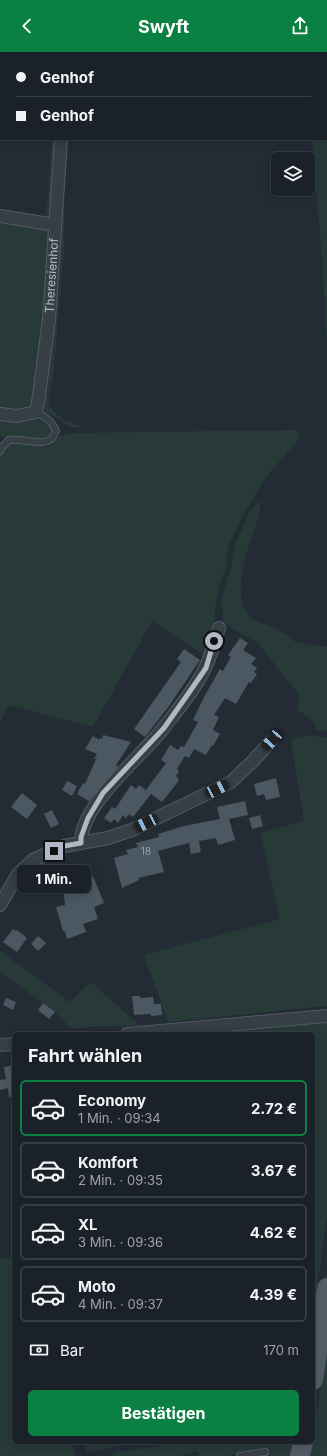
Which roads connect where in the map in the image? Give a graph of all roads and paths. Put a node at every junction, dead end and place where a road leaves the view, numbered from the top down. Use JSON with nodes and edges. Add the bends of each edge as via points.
{"nodes":[{"id":1,"x":61,"y":140,"type":"edge"},
{"id":2,"x":0,"y":216,"type":"edge"},
{"id":3,"x":55,"y":225,"type":"junction"},
{"id":4,"x":36,"y":412,"type":"junction"},
{"id":5,"x":0,"y":414,"type":"edge"},
{"id":6,"x":0,"y":450,"type":"edge"},
{"id":7,"x":219,"y":628,"type":"dead end"},
{"id":8,"x":272,"y":740,"type":"dead end"},
{"id":9,"x":81,"y":843,"type":"junction"},
{"id":10,"x":0,"y":905,"type":"edge"},
{"id":11,"x":327,"y":1016,"type":"edge"},
{"id":12,"x":150,"y":1032,"type":"edge"},
{"id":13,"x":12,"y":1044,"type":"edge"},
{"id":14,"x":0,"y":1045,"type":"edge"},
{"id":15,"x":327,"y":1288,"type":"edge"},
{"id":16,"x":315,"y":1367,"type":"edge"},
{"id":17,"x":303,"y":1444,"type":"edge"},
{"id":18,"x":265,"y":1452,"type":"dead end"},
{"id":19,"x":240,"y":1456,"type":"edge"},
{"id":20,"x":300,"y":1456,"type":"edge"}],
"edges":[{"from":1,"to":3,"type":"street","name":"Theresienhof"},
{"from":2,"to":3,"type":"street"},
{"from":3,"to":4,"type":"street","name":"Theresienhof","via":[[49,319]]},
{"from":4,"to":5,"type":"street","via":[[17,416]]},
{"from":4,"to":6,"type":"lane","via":[[47,418],[54,426],[56,431],[53,438],[48,442],[9,440]]},
{"from":7,"to":9,"type":"street","via":[[206,668],[164,728],[103,793],[88,818]]},
{"from":8,"to":9,"type":"street","via":[[231,782],[132,830]]},
{"from":9,"to":10,"type":"street","via":[[64,846],[33,860],[18,874]]},
{"from":11,"to":12,"type":"street"},
{"from":13,"to":14,"type":"street"},
{"from":15,"to":16,"type":"main road"},
{"from":17,"to":20,"type":"main road"},
{"from":18,"to":19,"type":"lane"}]}
